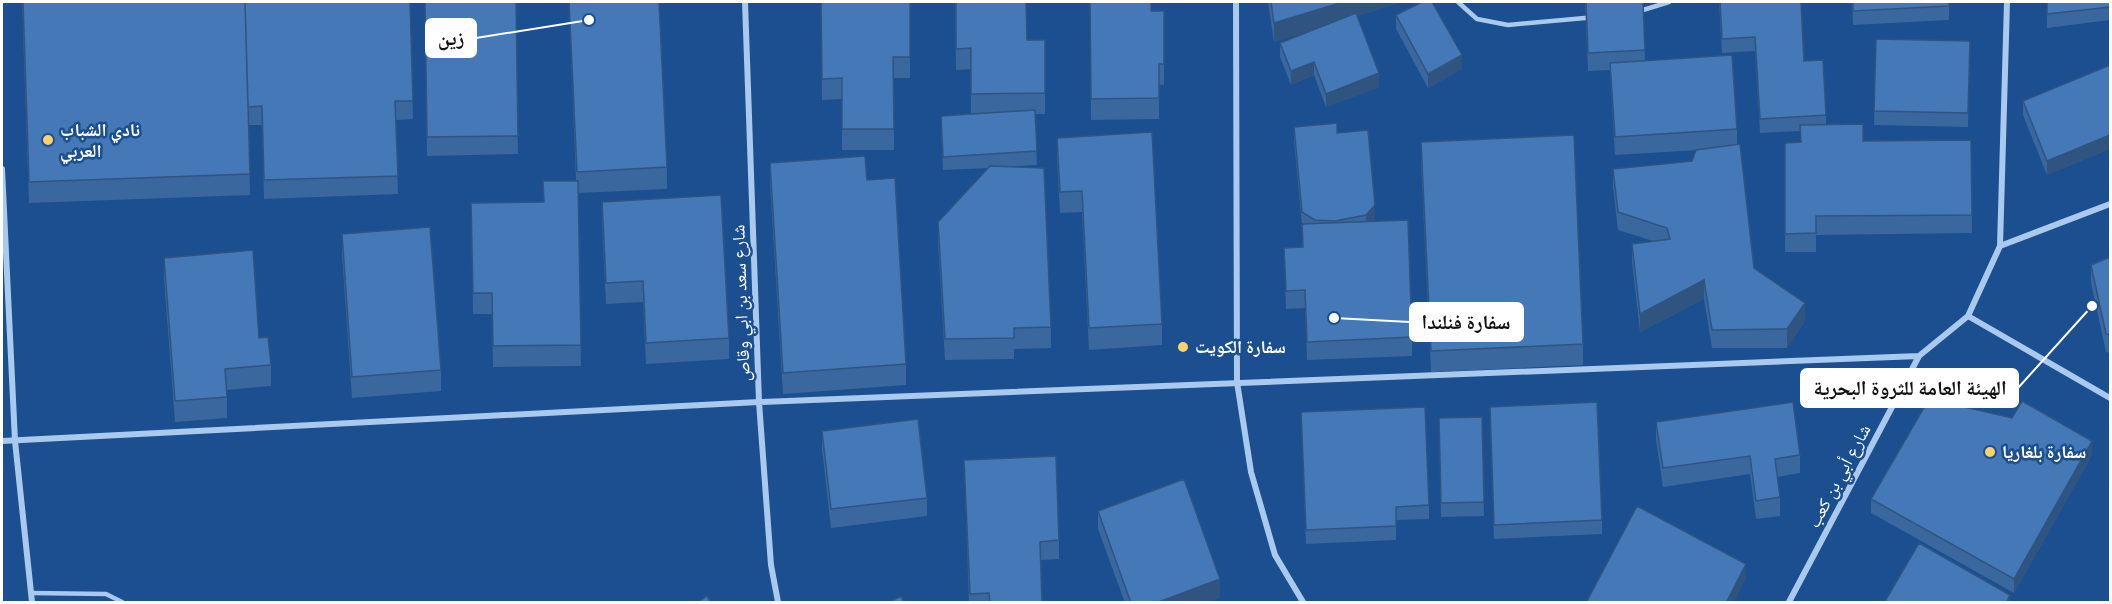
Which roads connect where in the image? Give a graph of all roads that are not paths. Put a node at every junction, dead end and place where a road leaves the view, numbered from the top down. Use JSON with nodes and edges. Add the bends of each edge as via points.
{"nodes":[{"id":1,"x":745,"y":2,"type":"edge"},
{"id":2,"x":1236,"y":2,"type":"edge"},
{"id":3,"x":1458,"y":2,"type":"edge"},
{"id":4,"x":1669,"y":2,"type":"edge"},
{"id":5,"x":2007,"y":2,"type":"edge"},
{"id":6,"x":1643,"y":10,"type":"edge"},
{"id":7,"x":1585,"y":18,"type":"edge"},
{"id":8,"x":2,"y":169,"type":"edge"},
{"id":9,"x":2110,"y":204,"type":"edge"},
{"id":10,"x":2000,"y":246,"type":"junction"},
{"id":11,"x":1968,"y":316,"type":"junction"},
{"id":12,"x":1919,"y":356,"type":"junction"},
{"id":13,"x":1237,"y":382,"type":"junction"},
{"id":14,"x":2110,"y":398,"type":"edge"},
{"id":15,"x":759,"y":402,"type":"junction"},
{"id":16,"x":2,"y":441,"type":"edge"},
{"id":17,"x":15,"y":441,"type":"junction"},
{"id":18,"x":31,"y":593,"type":"junction"},
{"id":19,"x":32,"y":603,"type":"edge"},
{"id":20,"x":122,"y":603,"type":"edge"},
{"id":21,"x":778,"y":603,"type":"edge"},
{"id":22,"x":1303,"y":603,"type":"edge"},
{"id":23,"x":1789,"y":603,"type":"edge"}],
"edges":[{"from":1,"to":15,"type":"street","name":"شارع سعد بن ابي وقاص"},
{"from":2,"to":13,"type":"street"},
{"from":3,"to":7,"type":"lane","via":[[1477,19],[1508,26]]},
{"from":4,"to":6,"type":"lane"},
{"from":5,"to":10,"type":"street"},
{"from":8,"to":17,"type":"street"},
{"from":9,"to":10,"type":"street"},
{"from":10,"to":11,"type":"street"},
{"from":11,"to":12,"type":"street","name":"شارع أبي بن كعب"},
{"from":11,"to":14,"type":"street"},
{"from":12,"to":13,"type":"street"},
{"from":12,"to":23,"type":"street","name":"شارع أبي بن كعب"},
{"from":13,"to":15,"type":"street"},
{"from":13,"to":22,"type":"street","via":[[1251,472],[1275,555]]},
{"from":15,"to":17,"type":"street"},
{"from":15,"to":21,"type":"street","name":"شارع سعد بن ابي وقاص","via":[[771,565]]},
{"from":16,"to":17,"type":"street"},
{"from":17,"to":18,"type":"street"},
{"from":18,"to":19,"type":"street"},
{"from":18,"to":20,"type":"lane","via":[[106,594]]}]}
